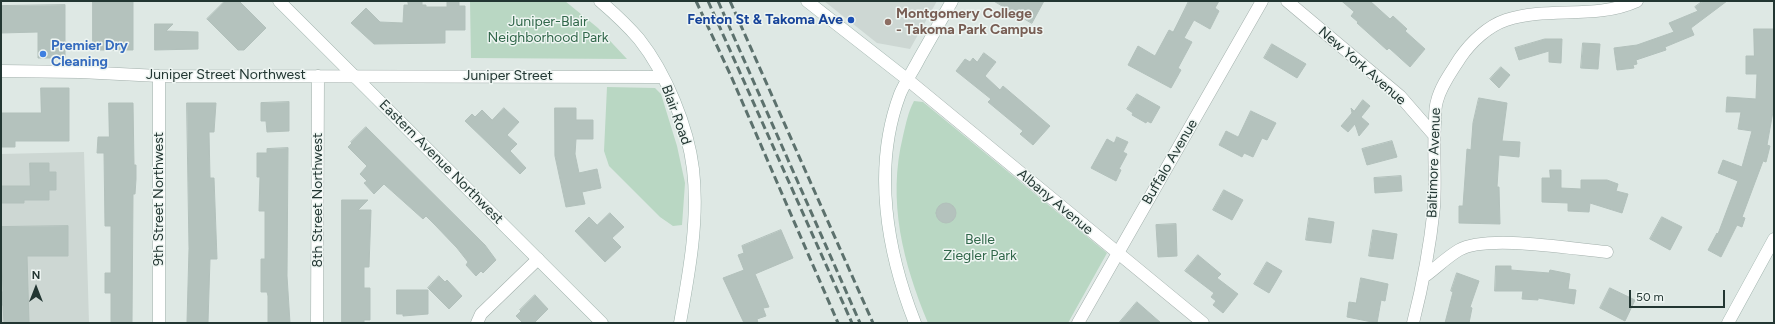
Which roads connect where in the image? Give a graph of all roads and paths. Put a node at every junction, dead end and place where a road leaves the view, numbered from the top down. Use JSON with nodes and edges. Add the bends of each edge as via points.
{"nodes":[{"id":1,"x":279,"y":1,"type":"edge"},
{"id":2,"x":600,"y":1,"type":"edge"},
{"id":3,"x":807,"y":1,"type":"edge"},
{"id":4,"x":952,"y":1,"type":"edge"},
{"id":5,"x":1262,"y":1,"type":"edge"},
{"id":6,"x":1287,"y":1,"type":"edge"},
{"id":7,"x":1637,"y":1,"type":"edge"},
{"id":8,"x":1,"y":71,"type":"edge"},
{"id":9,"x":159,"y":76,"type":"junction"},
{"id":10,"x":318,"y":76,"type":"junction"},
{"id":11,"x":354,"y":76,"type":"junction"},
{"id":12,"x":662,"y":77,"type":"junction"},
{"id":13,"x":908,"y":80,"type":"junction"},
{"id":14,"x":1434,"y":135,"type":"junction"},
{"id":15,"x":1774,"y":238,"type":"edge"},
{"id":16,"x":1607,"y":252,"type":"dead end"},
{"id":17,"x":1117,"y":254,"type":"junction"},
{"id":18,"x":538,"y":259,"type":"junction"},
{"id":19,"x":1425,"y":276,"type":"junction"},
{"id":20,"x":159,"y":323,"type":"edge"},
{"id":21,"x":317,"y":323,"type":"edge"},
{"id":22,"x":477,"y":323,"type":"edge"},
{"id":23,"x":602,"y":323,"type":"edge"},
{"id":24,"x":680,"y":323,"type":"edge"},
{"id":25,"x":916,"y":323,"type":"edge"},
{"id":26,"x":1078,"y":323,"type":"edge"},
{"id":27,"x":1203,"y":323,"type":"edge"},
{"id":28,"x":1413,"y":323,"type":"edge"},
{"id":29,"x":1728,"y":323,"type":"edge"}],
"edges":[{"from":1,"to":11,"type":"street","name":"Eastern Avenue Northwest"},
{"from":2,"to":12,"type":"street","name":"Blair Road","via":[[622,20],[640,41]]},
{"from":3,"to":13,"type":"street","name":"Albany Avenue"},
{"from":4,"to":13,"type":"street"},
{"from":5,"to":17,"type":"street","name":"Buffalo Avenue"},
{"from":6,"to":14,"type":"street","name":"New York Avenue","via":[[1400,96]]},
{"from":7,"to":14,"type":"street","name":"Baltimore Avenue","via":[[1624,7],[1600,12],[1532,14],[1505,20],[1489,29],[1468,46],[1449,75],[1436,101]]},
{"from":8,"to":9,"type":"street","name":"Juniper Street Northwest"},
{"from":9,"to":10,"type":"street","name":"Juniper Street Northwest"},
{"from":9,"to":20,"type":"street","name":"9th Street Northwest"},
{"from":10,"to":11,"type":"street","name":"Juniper Street Northwest"},
{"from":10,"to":21,"type":"street","name":"8th Street Northwest"},
{"from":11,"to":12,"type":"street","name":"Juniper Street"},
{"from":11,"to":18,"type":"street","name":"Eastern Avenue Northwest"},
{"from":12,"to":24,"type":"street","name":"Blair Road","via":[[674,100],[687,136],[693,169],[691,255]]},
{"from":13,"to":17,"type":"street","name":"Albany Avenue"},
{"from":13,"to":25,"type":"street","via":[[891,124],[885,169],[888,229],[903,293]]},
{"from":14,"to":19,"type":"street","name":"Baltimore Avenue","via":[[1434,205]]},
{"from":15,"to":29,"type":"street"},
{"from":16,"to":19,"type":"street","via":[[1478,243],[1459,250]]},
{"from":17,"to":26,"type":"street","name":"Buffalo Avenue"},
{"from":17,"to":27,"type":"street","name":"Albany Avenue"},
{"from":18,"to":22,"type":"street","via":[[481,314]]},
{"from":18,"to":23,"type":"street","name":"Eastern Avenue Northwest"},
{"from":19,"to":28,"type":"street","name":"Baltimore Avenue"}]}
